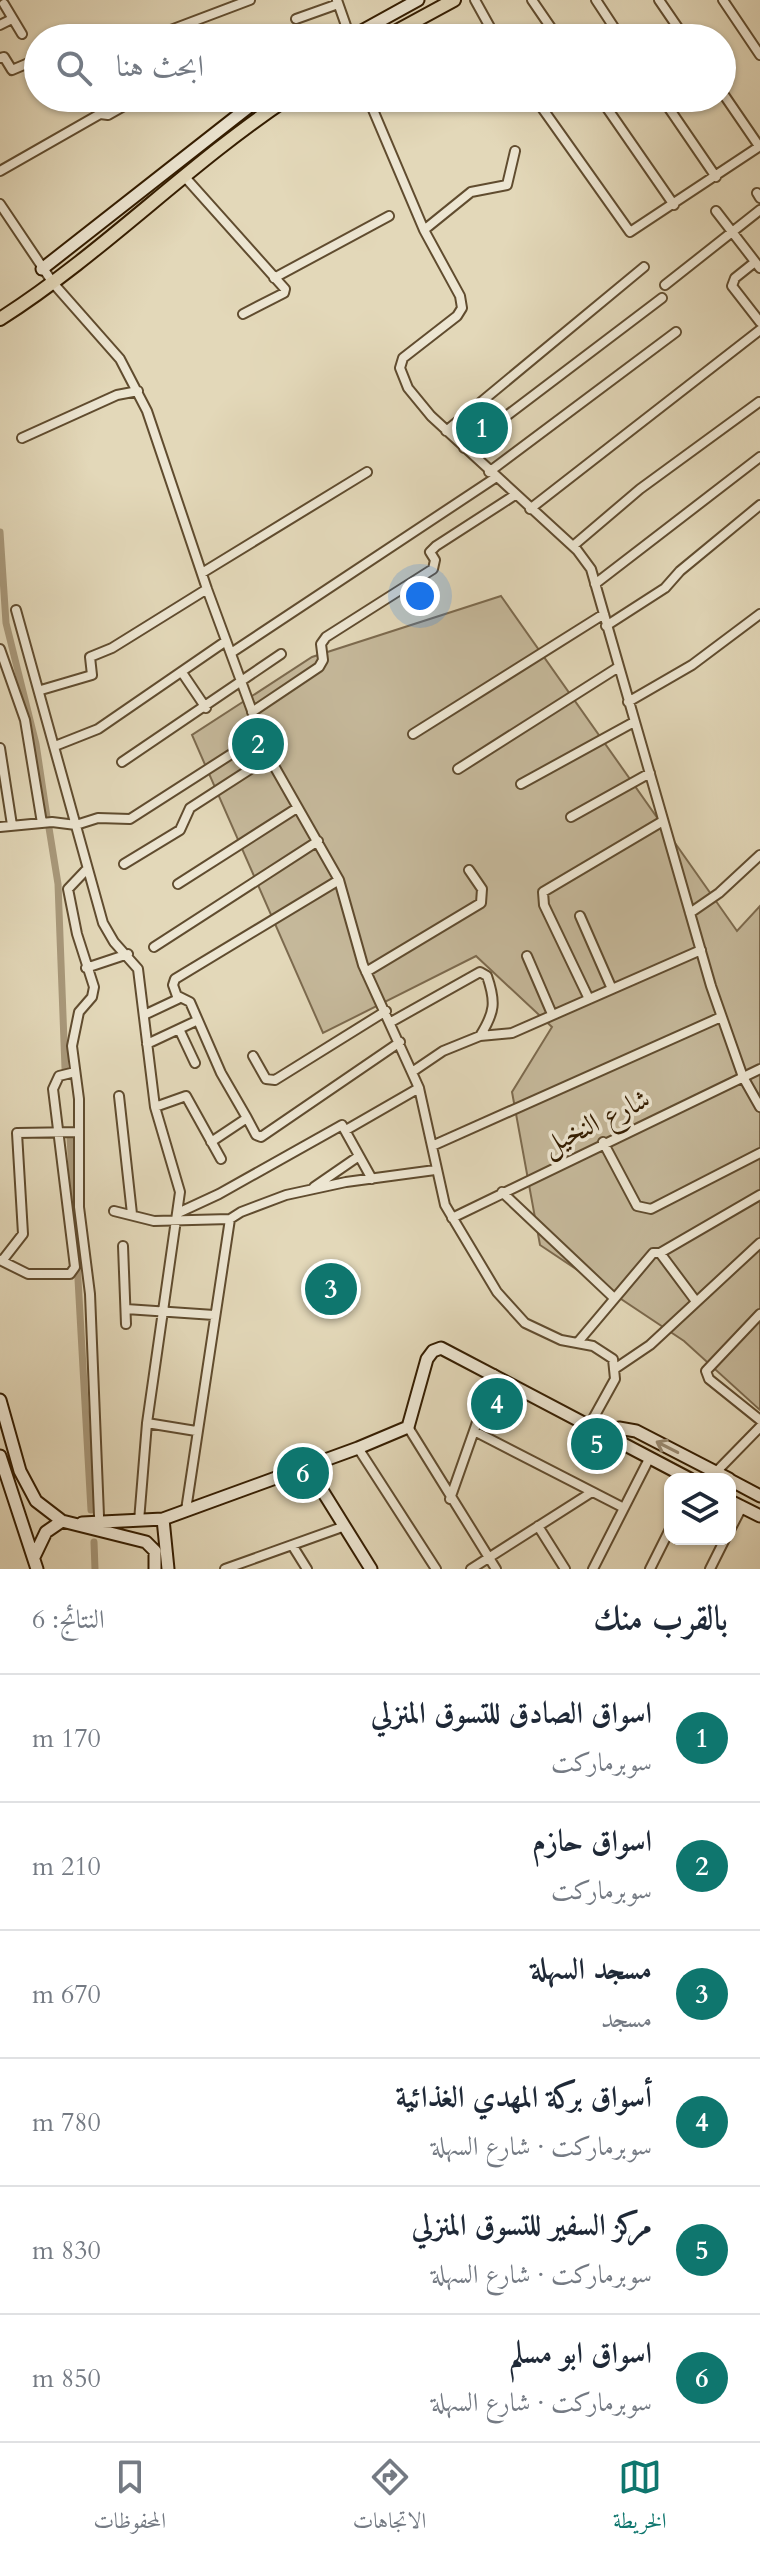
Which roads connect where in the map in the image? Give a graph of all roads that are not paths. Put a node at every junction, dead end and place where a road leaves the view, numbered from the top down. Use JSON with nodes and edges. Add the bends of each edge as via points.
{"nodes":[{"id":1,"x":250,"y":0,"type":"edge"},
{"id":2,"x":418,"y":0,"type":"edge"},
{"id":3,"x":454,"y":0,"type":"edge"},
{"id":4,"x":475,"y":0,"type":"edge"},
{"id":5,"x":532,"y":0,"type":"edge"},
{"id":6,"x":596,"y":0,"type":"edge"},
{"id":7,"x":659,"y":0,"type":"edge"},
{"id":8,"x":723,"y":0,"type":"edge"},
{"id":9,"x":338,"y":2,"type":"edge"},
{"id":10,"x":4,"y":4,"type":"dead end"},
{"id":11,"x":12,"y":19,"type":"junction"},
{"id":12,"x":296,"y":19,"type":"dead end"},
{"id":13,"x":186,"y":24,"type":"edge"},
{"id":14,"x":345,"y":24,"type":"edge"},
{"id":15,"x":375,"y":24,"type":"edge"},
{"id":16,"x":410,"y":24,"type":"edge"},
{"id":17,"x":488,"y":24,"type":"edge"},
{"id":18,"x":548,"y":24,"type":"edge"},
{"id":19,"x":612,"y":24,"type":"edge"},
{"id":20,"x":675,"y":24,"type":"edge"},
{"id":21,"x":0,"y":25,"type":"edge"},
{"id":22,"x":22,"y":34,"type":"dead end"},
{"id":23,"x":760,"y":55,"type":"edge"},
{"id":24,"x":0,"y":58,"type":"edge"},
{"id":25,"x":24,"y":65,"type":"edge"},
{"id":26,"x":113,"y":112,"type":"edge"},
{"id":27,"x":242,"y":112,"type":"edge"},
{"id":28,"x":269,"y":112,"type":"edge"},
{"id":29,"x":374,"y":112,"type":"edge"},
{"id":30,"x":545,"y":112,"type":"edge"},
{"id":31,"x":610,"y":112,"type":"edge"},
{"id":32,"x":672,"y":112,"type":"edge"},
{"id":33,"x":736,"y":112,"type":"edge"},
{"id":34,"x":760,"y":146,"type":"edge"},
{"id":35,"x":515,"y":151,"type":"dead end"},
{"id":36,"x":0,"y":171,"type":"edge"},
{"id":37,"x":184,"y":176,"type":"junction"},
{"id":38,"x":716,"y":177,"type":"junction"},
{"id":39,"x":0,"y":204,"type":"edge"},
{"id":40,"x":674,"y":205,"type":"junction"},
{"id":41,"x":760,"y":210,"type":"edge"},
{"id":42,"x":716,"y":211,"type":"dead end"},
{"id":43,"x":389,"y":216,"type":"dead end"},
{"id":44,"x":424,"y":230,"type":"junction"},
{"id":45,"x":732,"y":232,"type":"junction"},
{"id":46,"x":758,"y":265,"type":"edge"},
{"id":47,"x":644,"y":267,"type":"dead end"},
{"id":48,"x":42,"y":269,"type":"junction"},
{"id":49,"x":274,"y":278,"type":"junction"},
{"id":50,"x":53,"y":283,"type":"junction"},
{"id":51,"x":665,"y":285,"type":"dead end"},
{"id":52,"x":662,"y":298,"type":"dead end"},
{"id":53,"x":243,"y":314,"type":"dead end"},
{"id":54,"x":0,"y":319,"type":"edge"},
{"id":55,"x":760,"y":322,"type":"edge"},
{"id":56,"x":760,"y":330,"type":"edge"},
{"id":57,"x":676,"y":332,"type":"dead end"},
{"id":58,"x":138,"y":391,"type":"junction"},
{"id":59,"x":759,"y":402,"type":"edge"},
{"id":60,"x":446,"y":431,"type":"junction"},
{"id":61,"x":22,"y":438,"type":"dead end"},
{"id":62,"x":464,"y":448,"type":"junction"},
{"id":63,"x":760,"y":457,"type":"edge"},
{"id":64,"x":367,"y":472,"type":"dead end"},
{"id":65,"x":492,"y":475,"type":"junction"},
{"id":66,"x":515,"y":495,"type":"junction"},
{"id":67,"x":760,"y":505,"type":"edge"},
{"id":68,"x":530,"y":509,"type":"junction"},
{"id":69,"x":573,"y":546,"type":"junction"},
{"id":70,"x":202,"y":573,"type":"junction"},
{"id":71,"x":595,"y":584,"type":"junction"},
{"id":72,"x":207,"y":589,"type":"junction"},
{"id":73,"x":16,"y":610,"type":"dead end"},
{"id":74,"x":604,"y":614,"type":"junction"},
{"id":75,"x":760,"y":614,"type":"edge"},
{"id":76,"x":606,"y":626,"type":"junction"},
{"id":77,"x":226,"y":641,"type":"junction"},
{"id":78,"x":0,"y":649,"type":"edge"},
{"id":79,"x":231,"y":653,"type":"junction"},
{"id":80,"x":281,"y":654,"type":"dead end"},
{"id":81,"x":617,"y":668,"type":"junction"},
{"id":82,"x":183,"y":674,"type":"junction"},
{"id":83,"x":242,"y":683,"type":"junction"},
{"id":84,"x":41,"y":690,"type":"junction"},
{"id":85,"x":628,"y":702,"type":"junction"},
{"id":86,"x":206,"y":708,"type":"junction"},
{"id":87,"x":252,"y":712,"type":"junction"},
{"id":88,"x":634,"y":722,"type":"junction"},
{"id":89,"x":413,"y":734,"type":"dead end"},
{"id":90,"x":261,"y":735,"type":"junction"},
{"id":91,"x":55,"y":746,"type":"junction"},
{"id":92,"x":0,"y":748,"type":"edge"},
{"id":93,"x":269,"y":757,"type":"junction"},
{"id":94,"x":122,"y":762,"type":"dead end"},
{"id":95,"x":458,"y":769,"type":"dead end"},
{"id":96,"x":650,"y":773,"type":"junction"},
{"id":97,"x":521,"y":784,"type":"dead end"},
{"id":98,"x":297,"y":808,"type":"junction"},
{"id":99,"x":571,"y":817,"type":"dead end"},
{"id":100,"x":663,"y":821,"type":"junction"},
{"id":101,"x":42,"y":823,"type":"junction"},
{"id":102,"x":12,"y":825,"type":"junction"},
{"id":103,"x":76,"y":825,"type":"junction"},
{"id":104,"x":0,"y":827,"type":"edge"},
{"id":105,"x":318,"y":841,"type":"junction"},
{"id":106,"x":760,"y":855,"type":"edge"},
{"id":107,"x":124,"y":864,"type":"dead end"},
{"id":108,"x":87,"y":869,"type":"junction"},
{"id":109,"x":469,"y":870,"type":"dead end"},
{"id":110,"x":339,"y":880,"type":"junction"},
{"id":111,"x":178,"y":884,"type":"dead end"},
{"id":112,"x":690,"y":913,"type":"junction"},
{"id":113,"x":580,"y":916,"type":"dead end"},
{"id":114,"x":154,"y":947,"type":"dead end"},
{"id":115,"x":701,"y":950,"type":"junction"},
{"id":116,"x":128,"y":954,"type":"junction"},
{"id":117,"x":527,"y":956,"type":"dead end"},
{"id":118,"x":86,"y":968,"type":"junction"},
{"id":119,"x":366,"y":972,"type":"junction"},
{"id":120,"x":612,"y":989,"type":"junction"},
{"id":121,"x":178,"y":996,"type":"junction"},
{"id":122,"x":589,"y":999,"type":"junction"},
{"id":123,"x":386,"y":1011,"type":"junction"},
{"id":124,"x":552,"y":1014,"type":"junction"},
{"id":125,"x":144,"y":1015,"type":"junction"},
{"id":126,"x":721,"y":1017,"type":"junction"},
{"id":127,"x":196,"y":1021,"type":"junction"},
{"id":128,"x":391,"y":1022,"type":"junction"},
{"id":129,"x":179,"y":1029,"type":"junction"},
{"id":130,"x":480,"y":1036,"type":"junction"},
{"id":131,"x":400,"y":1042,"type":"junction"},
{"id":132,"x":147,"y":1044,"type":"junction"},
{"id":133,"x":253,"y":1056,"type":"dead end"},
{"id":134,"x":195,"y":1063,"type":"dead end"},
{"id":135,"x":760,"y":1069,"type":"edge"},
{"id":136,"x":75,"y":1072,"type":"junction"},
{"id":137,"x":412,"y":1072,"type":"junction"},
{"id":138,"x":743,"y":1077,"type":"junction"},
{"id":139,"x":419,"y":1088,"type":"junction"},
{"id":140,"x":119,"y":1096,"type":"dead end"},
{"id":141,"x":155,"y":1107,"type":"junction"},
{"id":142,"x":760,"y":1107,"type":"edge"},
{"id":143,"x":247,"y":1118,"type":"junction"},
{"id":144,"x":346,"y":1130,"type":"junction"},
{"id":145,"x":61,"y":1131,"type":"junction"},
{"id":146,"x":79,"y":1132,"type":"junction"},
{"id":147,"x":211,"y":1142,"type":"junction"},
{"id":148,"x":603,"y":1142,"type":"junction"},
{"id":149,"x":432,"y":1146,"type":"junction"},
{"id":150,"x":760,"y":1153,"type":"edge"},
{"id":151,"x":359,"y":1156,"type":"junction"},
{"id":152,"x":221,"y":1159,"type":"dead end"},
{"id":153,"x":435,"y":1170,"type":"junction"},
{"id":154,"x":372,"y":1179,"type":"junction"},
{"id":155,"x":310,"y":1190,"type":"junction"},
{"id":156,"x":502,"y":1192,"type":"junction"},
{"id":157,"x":760,"y":1195,"type":"edge"},
{"id":158,"x":114,"y":1211,"type":"dead end"},
{"id":159,"x":132,"y":1214,"type":"junction"},
{"id":160,"x":178,"y":1217,"type":"junction"},
{"id":161,"x":452,"y":1218,"type":"junction"},
{"id":162,"x":230,"y":1219,"type":"junction"},
{"id":163,"x":760,"y":1243,"type":"edge"},
{"id":164,"x":123,"y":1246,"type":"dead end"},
{"id":165,"x":660,"y":1253,"type":"junction"},
{"id":166,"x":1,"y":1260,"type":"edge"},
{"id":167,"x":613,"y":1297,"type":"junction"},
{"id":168,"x":695,"y":1300,"type":"junction"},
{"id":169,"x":126,"y":1309,"type":"junction"},
{"id":170,"x":166,"y":1311,"type":"junction"},
{"id":171,"x":214,"y":1315,"type":"junction"},
{"id":172,"x":758,"y":1320,"type":"edge"},
{"id":173,"x":126,"y":1324,"type":"dead end"},
{"id":174,"x":578,"y":1342,"type":"junction"},
{"id":175,"x":616,"y":1368,"type":"junction"},
{"id":176,"x":494,"y":1374,"type":"junction"},
{"id":177,"x":0,"y":1400,"type":"edge"},
{"id":178,"x":760,"y":1420,"type":"edge"},
{"id":179,"x":147,"y":1423,"type":"junction"},
{"id":180,"x":589,"y":1426,"type":"junction"},
{"id":181,"x":408,"y":1427,"type":"junction"},
{"id":182,"x":760,"y":1427,"type":"edge"},
{"id":183,"x":196,"y":1431,"type":"junction"},
{"id":184,"x":476,"y":1432,"type":"junction"},
{"id":185,"x":602,"y":1432,"type":"junction"},
{"id":186,"x":358,"y":1448,"type":"junction"},
{"id":187,"x":0,"y":1456,"type":"edge"},
{"id":188,"x":650,"y":1457,"type":"junction"},
{"id":189,"x":307,"y":1466,"type":"junction"},
{"id":190,"x":716,"y":1472,"type":"joint"},
{"id":191,"x":679,"y":1473,"type":"edge"},
{"id":192,"x":736,"y":1483,"type":"edge"},
{"id":193,"x":592,"y":1492,"type":"junction"},
{"id":194,"x":760,"y":1496,"type":"edge"},
{"id":195,"x":450,"y":1499,"type":"junction"},
{"id":196,"x":736,"y":1504,"type":"edge"},
{"id":197,"x":742,"y":1507,"type":"junction"},
{"id":198,"x":624,"y":1508,"type":"junction"},
{"id":199,"x":186,"y":1510,"type":"junction"},
{"id":200,"x":99,"y":1516,"type":"dead end"},
{"id":201,"x":760,"y":1516,"type":"edge"},
{"id":202,"x":736,"y":1518,"type":"edge"},
{"id":203,"x":163,"y":1519,"type":"junction"},
{"id":204,"x":139,"y":1521,"type":"junction"},
{"id":205,"x":66,"y":1522,"type":"junction"},
{"id":206,"x":345,"y":1526,"type":"junction"},
{"id":207,"x":538,"y":1526,"type":"junction"},
{"id":208,"x":664,"y":1541,"type":"edge"},
{"id":209,"x":292,"y":1545,"type":"junction"},
{"id":210,"x":722,"y":1545,"type":"edge"},
{"id":211,"x":489,"y":1558,"type":"junction"},
{"id":212,"x":35,"y":1563,"type":"edge"},
{"id":213,"x":229,"y":1568,"type":"edge"},
{"id":214,"x":155,"y":1569,"type":"edge"},
{"id":215,"x":168,"y":1569,"type":"edge"},
{"id":216,"x":307,"y":1569,"type":"edge"},
{"id":217,"x":371,"y":1569,"type":"edge"},
{"id":218,"x":436,"y":1569,"type":"edge"},
{"id":219,"x":471,"y":1569,"type":"edge"},
{"id":220,"x":496,"y":1569,"type":"edge"},
{"id":221,"x":565,"y":1569,"type":"edge"},
{"id":222,"x":593,"y":1569,"type":"edge"},
{"id":223,"x":650,"y":1569,"type":"edge"},
{"id":224,"x":710,"y":1569,"type":"edge"}],
"edges":[{"from":1,"to":13,"type":"street"},
{"from":2,"to":15,"type":"main road"},
{"from":3,"to":16,"type":"main road"},
{"from":4,"to":17,"type":"street"},
{"from":5,"to":18,"type":"street"},
{"from":6,"to":19,"type":"street"},
{"from":7,"to":20,"type":"street"},
{"from":8,"to":23,"type":"street"},
{"from":9,"to":12,"type":"street"},
{"from":9,"to":14,"type":"street"},
{"from":10,"to":11,"type":"street"},
{"from":11,"to":21,"type":"street"},
{"from":11,"to":22,"type":"street"},
{"from":24,"to":25,"type":"street","via":[[12,70]]},
{"from":26,"to":36,"type":"street","via":[[100,114]]},
{"from":27,"to":48,"type":"main road"},
{"from":28,"to":37,"type":"main road"},
{"from":29,"to":44,"type":"street"},
{"from":30,"to":40,"type":"street","via":[[630,232]]},
{"from":31,"to":40,"type":"street"},
{"from":32,"to":38,"type":"street"},
{"from":33,"to":34,"type":"street"},
{"from":34,"to":38,"type":"street"},
{"from":35,"to":44,"type":"street","via":[[507,185],[471,192]]},
{"from":37,"to":49,"type":"street"},
{"from":37,"to":50,"type":"main road"},
{"from":38,"to":40,"type":"street"},
{"from":39,"to":48,"type":"street"},
{"from":41,"to":45,"type":"street"},
{"from":42,"to":45,"type":"street"},
{"from":43,"to":49,"type":"street"},
{"from":44,"to":60,"type":"street","via":[[450,274],[462,308],[403,358],[400,368],[408,388]]},
{"from":45,"to":46,"type":"street"},
{"from":45,"to":51,"type":"street"},
{"from":46,"to":55,"type":"street","via":[[735,278],[732,286]]},
{"from":47,"to":60,"type":"street"},
{"from":48,"to":50,"type":"street"},
{"from":49,"to":53,"type":"street","via":[[285,292]]},
{"from":50,"to":54,"type":"main road"},
{"from":50,"to":58,"type":"street","via":[[120,359]]},
{"from":52,"to":62,"type":"street"},
{"from":56,"to":68,"type":"street"},
{"from":57,"to":65,"type":"street"},
{"from":58,"to":61,"type":"street","via":[[117,395]]},
{"from":58,"to":70,"type":"street"},
{"from":59,"to":69,"type":"street","via":[[640,489]]},
{"from":60,"to":62,"type":"street"},
{"from":62,"to":65,"type":"street"},
{"from":63,"to":71,"type":"street"},
{"from":64,"to":70,"type":"street"},
{"from":65,"to":66,"type":"street"},
{"from":65,"to":79,"type":"street"},
{"from":66,"to":68,"type":"street"},
{"from":66,"to":87,"type":"street","via":[[436,546],[430,552],[433,569],[326,637],[319,667]]},
{"from":67,"to":76,"type":"street","via":[[665,588]]},
{"from":68,"to":69,"type":"street"},
{"from":69,"to":71,"type":"street","via":[[591,569]]},
{"from":70,"to":72,"type":"street"},
{"from":71,"to":74,"type":"street"},
{"from":72,"to":77,"type":"street"},
{"from":72,"to":84,"type":"street","via":[[90,657],[92,675]]},
{"from":73,"to":84,"type":"street"},
{"from":74,"to":76,"type":"street"},
{"from":74,"to":89,"type":"street"},
{"from":75,"to":85,"type":"street","via":[[692,665]]},
{"from":76,"to":81,"type":"street"},
{"from":77,"to":79,"type":"street"},
{"from":77,"to":82,"type":"street"},
{"from":78,"to":101,"type":"street","via":[[25,720]]},
{"from":79,"to":83,"type":"street"},
{"from":80,"to":83,"type":"street"},
{"from":81,"to":85,"type":"street"},
{"from":81,"to":95,"type":"street"},
{"from":82,"to":86,"type":"street"},
{"from":82,"to":91,"type":"street","via":[[89,735]]},
{"from":83,"to":86,"type":"street"},
{"from":83,"to":87,"type":"street"},
{"from":84,"to":91,"type":"street"},
{"from":85,"to":88,"type":"street"},
{"from":86,"to":94,"type":"street"},
{"from":87,"to":90,"type":"street"},
{"from":88,"to":96,"type":"street"},
{"from":88,"to":97,"type":"street"},
{"from":90,"to":93,"type":"street"},
{"from":90,"to":103,"type":"street","via":[[130,819],[98,818]]},
{"from":91,"to":103,"type":"street"},
{"from":92,"to":102,"type":"street"},
{"from":93,"to":98,"type":"street"},
{"from":93,"to":107,"type":"street","via":[[190,808],[180,830]]},
{"from":96,"to":99,"type":"street"},
{"from":96,"to":100,"type":"street"},
{"from":98,"to":105,"type":"street"},
{"from":98,"to":111,"type":"street"},
{"from":100,"to":112,"type":"street"},
{"from":100,"to":122,"type":"street","via":[[543,892],[544,905]]},
{"from":101,"to":102,"type":"street"},
{"from":101,"to":103,"type":"street"},
{"from":102,"to":104,"type":"street"},
{"from":103,"to":108,"type":"street"},
{"from":105,"to":110,"type":"street"},
{"from":105,"to":114,"type":"street"},
{"from":106,"to":112,"type":"street"},
{"from":108,"to":116,"type":"street","via":[[103,923]]},
{"from":108,"to":118,"type":"street","via":[[68,889]]},
{"from":109,"to":119,"type":"street","via":[[482,889],[481,903]]},
{"from":110,"to":119,"type":"street"},
{"from":110,"to":121,"type":"street","via":[[175,979]]},
{"from":112,"to":115,"type":"street"},
{"from":113,"to":120,"type":"street"},
{"from":115,"to":120,"type":"street"},
{"from":115,"to":126,"type":"street"},
{"from":116,"to":118,"type":"street"},
{"from":116,"to":125,"type":"street","via":[[138,969]]},
{"from":117,"to":124,"type":"street"},
{"from":118,"to":136,"type":"street","via":[[94,987],[79,1012],[72,1046]]},
{"from":119,"to":123,"type":"street"},
{"from":120,"to":122,"type":"street"},
{"from":121,"to":125,"type":"street"},
{"from":121,"to":127,"type":"street","via":[[190,1002]]},
{"from":122,"to":124,"type":"street"},
{"from":123,"to":128,"type":"street"},
{"from":123,"to":133,"type":"street","via":[[275,1080],[266,1079]]},
{"from":124,"to":130,"type":"street","via":[[512,1033]]},
{"from":125,"to":132,"type":"street"},
{"from":126,"to":138,"type":"street"},
{"from":126,"to":149,"type":"street"},
{"from":127,"to":129,"type":"street"},
{"from":127,"to":143,"type":"street"},
{"from":128,"to":130,"type":"street","via":[[480,972],[487,976],[495,999],[495,1014]]},
{"from":128,"to":131,"type":"street"},
{"from":129,"to":132,"type":"street"},
{"from":129,"to":134,"type":"street"},
{"from":130,"to":137,"type":"street","via":[[443,1051]]},
{"from":131,"to":137,"type":"street"},
{"from":131,"to":143,"type":"street","via":[[261,1137]]},
{"from":132,"to":141,"type":"street"},
{"from":135,"to":138,"type":"street","name":"شارع النخيل"},
{"from":136,"to":145,"type":"street","via":[[55,1081]]},
{"from":136,"to":146,"type":"street"},
{"from":137,"to":139,"type":"street"},
{"from":138,"to":142,"type":"street"},
{"from":138,"to":148,"type":"street","name":"شارع النخيل"},
{"from":139,"to":144,"type":"street"},
{"from":139,"to":149,"type":"street"},
{"from":140,"to":159,"type":"street"},
{"from":141,"to":147,"type":"street","via":[[186,1096]]},
{"from":141,"to":160,"type":"street","via":[[180,1192]]},
{"from":143,"to":147,"type":"street"},
{"from":144,"to":151,"type":"street"},
{"from":144,"to":160,"type":"street","via":[[342,1125]]},
{"from":145,"to":146,"type":"street"},
{"from":145,"to":166,"type":"street","via":[[17,1133],[23,1234]]},
{"from":145,"to":166,"type":"street","via":[[75,1267],[70,1274],[37,1275]]},
{"from":146,"to":200,"type":"street"},
{"from":147,"to":152,"type":"street"},
{"from":148,"to":150,"type":"street","via":[[643,1209]]},
{"from":148,"to":156,"type":"street","name":"شارع النخيل"},
{"from":149,"to":153,"type":"street"},
{"from":151,"to":154,"type":"street"},
{"from":151,"to":155,"type":"street"},
{"from":153,"to":154,"type":"street"},
{"from":153,"to":161,"type":"street"},
{"from":154,"to":155,"type":"street"},
{"from":155,"to":162,"type":"street","via":[[260,1203]]},
{"from":156,"to":161,"type":"street","name":"شارع النخيل"},
{"from":156,"to":167,"type":"street"},
{"from":157,"to":165,"type":"street"},
{"from":158,"to":159,"type":"street"},
{"from":159,"to":160,"type":"street","via":[[154,1221]]},
{"from":160,"to":162,"type":"street"},
{"from":160,"to":170,"type":"street"},
{"from":161,"to":174,"type":"street","via":[[497,1292],[525,1323]]},
{"from":162,"to":171,"type":"street"},
{"from":163,"to":168,"type":"street"},
{"from":164,"to":169,"type":"street"},
{"from":165,"to":167,"type":"street","via":[[653,1253]]},
{"from":165,"to":168,"type":"street"},
{"from":167,"to":174,"type":"street"},
{"from":168,"to":175,"type":"street","via":[[650,1345]]},
{"from":169,"to":170,"type":"street"},
{"from":169,"to":173,"type":"street"},
{"from":170,"to":171,"type":"street"},
{"from":170,"to":179,"type":"street"},
{"from":171,"to":183,"type":"street"},
{"from":172,"to":178,"type":"street","via":[[706,1371]]},
{"from":174,"to":175,"type":"street","via":[[607,1353]]},
{"from":175,"to":180,"type":"street"},
{"from":176,"to":180,"type":"main road"},
{"from":176,"to":181,"type":"main road","via":[[450,1351],[433,1351]]},
{"from":176,"to":184,"type":"street"},
{"from":177,"to":205,"type":"main road","via":[[28,1487],[43,1508]]},
{"from":179,"to":183,"type":"street"},
{"from":179,"to":204,"type":"street"},
{"from":180,"to":185,"type":"main road"},
{"from":181,"to":186,"type":"main road"},
{"from":181,"to":195,"type":"street"},
{"from":182,"to":190,"type":"street"},
{"from":183,"to":199,"type":"street"},
{"from":184,"to":193,"type":"street"},
{"from":184,"to":195,"type":"street"},
{"from":185,"to":188,"type":"main road"},
{"from":190,"to":185,"type":"main road","one_way":true,"via":[[636,1431]]},
{"from":186,"to":189,"type":"main road"},
{"from":186,"to":218,"type":"street"},
{"from":187,"to":212,"type":"main road"},
{"from":188,"to":191,"type":"main road"},
{"from":188,"to":198,"type":"street"},
{"from":189,"to":199,"type":"main road"},
{"from":189,"to":206,"type":"main road"},
{"from":192,"to":194,"type":"main road"},
{"from":193,"to":198,"type":"street"},
{"from":193,"to":207,"type":"street"},
{"from":195,"to":211,"type":"street"},
{"from":196,"to":197,"type":"main road"},
{"from":197,"to":201,"type":"main road"},
{"from":197,"to":202,"type":"street"},
{"from":198,"to":222,"type":"street"},
{"from":199,"to":203,"type":"main road"},
{"from":203,"to":204,"type":"main road"},
{"from":203,"to":215,"type":"main road"},
{"from":204,"to":205,"type":"main road"},
{"from":205,"to":212,"type":"main road","via":[[46,1532]]},
{"from":205,"to":214,"type":"main road","via":[[146,1542],[155,1551]]},
{"from":206,"to":209,"type":"street"},
{"from":206,"to":217,"type":"main road"},
{"from":207,"to":211,"type":"street"},
{"from":207,"to":221,"type":"street"},
{"from":208,"to":223,"type":"street"},
{"from":209,"to":213,"type":"street"},
{"from":209,"to":216,"type":"street"},
{"from":210,"to":224,"type":"street"},
{"from":211,"to":219,"type":"street"},
{"from":211,"to":220,"type":"street"}]}
